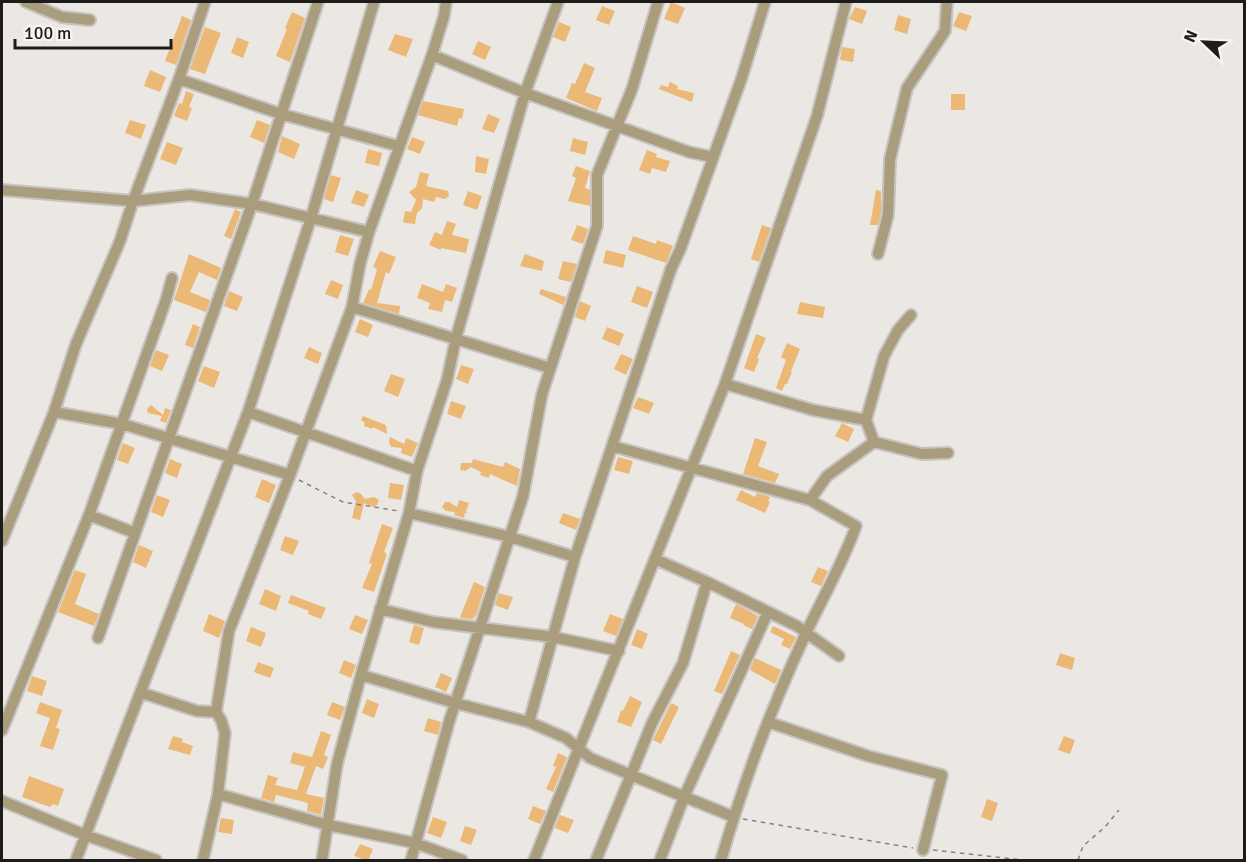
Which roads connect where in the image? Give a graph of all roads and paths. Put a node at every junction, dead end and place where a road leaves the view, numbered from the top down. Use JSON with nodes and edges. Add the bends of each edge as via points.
{"nodes":[{"id":1,"x":26,"y":2,"type":"edge"},
{"id":2,"x":206,"y":2,"type":"edge"},
{"id":3,"x":318,"y":2,"type":"edge"},
{"id":4,"x":374,"y":2,"type":"edge"},
{"id":5,"x":446,"y":2,"type":"edge"},
{"id":6,"x":558,"y":2,"type":"edge"},
{"id":7,"x":658,"y":2,"type":"edge"},
{"id":8,"x":765,"y":2,"type":"edge"},
{"id":9,"x":846,"y":2,"type":"edge"},
{"id":10,"x":947,"y":2,"type":"edge"},
{"id":11,"x":90,"y":20,"type":"dead end"},
{"id":12,"x":432,"y":55,"type":"junction"},
{"id":13,"x":180,"y":80,"type":"junction"},
{"id":14,"x":525,"y":93,"type":"junction"},
{"id":15,"x":281,"y":114,"type":"junction"},
{"id":16,"x":617,"y":126,"type":"junction"},
{"id":17,"x":335,"y":130,"type":"junction"},
{"id":18,"x":398,"y":146,"type":"junction"},
{"id":19,"x":712,"y":157,"type":"junction"},
{"id":20,"x":2,"y":190,"type":"edge"},
{"id":21,"x":133,"y":201,"type":"junction"},
{"id":22,"x":252,"y":204,"type":"junction"},
{"id":23,"x":311,"y":218,"type":"junction"},
{"id":24,"x":369,"y":232,"type":"junction"},
{"id":25,"x":878,"y":254,"type":"dead end"},
{"id":26,"x":171,"y":278,"type":"dead end"},
{"id":27,"x":352,"y":307,"type":"junction"},
{"id":28,"x":911,"y":315,"type":"dead end"},
{"id":29,"x":456,"y":338,"type":"junction"},
{"id":30,"x":550,"y":368,"type":"junction"},
{"id":31,"x":724,"y":384,"type":"junction"},
{"id":32,"x":54,"y":412,"type":"junction"},
{"id":33,"x":248,"y":412,"type":"junction"},
{"id":34,"x":866,"y":420,"type":"junction"},
{"id":35,"x":122,"y":424,"type":"junction"},
{"id":36,"x":306,"y":432,"type":"junction"},
{"id":37,"x":169,"y":438,"type":"junction"},
{"id":38,"x":874,"y":442,"type":"junction"},
{"id":39,"x":612,"y":446,"type":"junction"},
{"id":40,"x":948,"y":453,"type":"dead end"},
{"id":41,"x":230,"y":457,"type":"junction"},
{"id":42,"x":691,"y":468,"type":"junction"},
{"id":43,"x":417,"y":471,"type":"junction"},
{"id":44,"x":290,"y":475,"type":"junction"},
{"id":45,"x":810,"y":500,"type":"junction"},
{"id":46,"x":409,"y":513,"type":"junction"},
{"id":47,"x":89,"y":515,"type":"junction"},
{"id":48,"x":135,"y":533,"type":"junction"},
{"id":49,"x":510,"y":537,"type":"junction"},
{"id":50,"x":2,"y":541,"type":"edge"},
{"id":51,"x":576,"y":557,"type":"junction"},
{"id":52,"x":655,"y":560,"type":"junction"},
{"id":53,"x":707,"y":582,"type":"junction"},
{"id":54,"x":380,"y":609,"type":"junction"},
{"id":55,"x":768,"y":612,"type":"junction"},
{"id":56,"x":480,"y":629,"type":"junction"},
{"id":57,"x":806,"y":633,"type":"junction"},
{"id":58,"x":553,"y":637,"type":"junction"},
{"id":59,"x":98,"y":639,"type":"dead end"},
{"id":60,"x":618,"y":651,"type":"junction"},
{"id":61,"x":839,"y":656,"type":"dead end"},
{"id":62,"x":361,"y":675,"type":"junction"},
{"id":63,"x":142,"y":693,"type":"junction"},
{"id":64,"x":455,"y":703,"type":"junction"},
{"id":65,"x":216,"y":712,"type":"junction"},
{"id":66,"x":529,"y":722,"type":"junction"},
{"id":67,"x":768,"y":722,"type":"junction"},
{"id":68,"x":2,"y":730,"type":"edge"},
{"id":69,"x":579,"y":747,"type":"junction"},
{"id":70,"x":631,"y":775,"type":"junction"},
{"id":71,"x":218,"y":794,"type":"junction"},
{"id":72,"x":684,"y":797,"type":"junction"},
{"id":73,"x":2,"y":801,"type":"edge"},
{"id":74,"x":1119,"y":810,"type":"dead end"},
{"id":75,"x":734,"y":817,"type":"junction"},
{"id":76,"x":328,"y":825,"type":"junction"},
{"id":77,"x":85,"y":835,"type":"junction"},
{"id":78,"x":415,"y":843,"type":"junction"},
{"id":79,"x":923,"y":850,"type":"junction"},
{"id":80,"x":76,"y":861,"type":"edge"},
{"id":81,"x":156,"y":861,"type":"edge"},
{"id":82,"x":203,"y":861,"type":"edge"},
{"id":83,"x":322,"y":861,"type":"edge"},
{"id":84,"x":411,"y":861,"type":"edge"},
{"id":85,"x":462,"y":861,"type":"edge"},
{"id":86,"x":534,"y":861,"type":"edge"},
{"id":87,"x":596,"y":861,"type":"edge"},
{"id":88,"x":660,"y":861,"type":"edge"},
{"id":89,"x":721,"y":861,"type":"edge"},
{"id":90,"x":1023,"y":861,"type":"edge"},
{"id":91,"x":1078,"y":861,"type":"edge"}],
"edges":[{"from":1,"to":11,"type":"street","via":[[62,17]]},
{"from":2,"to":13,"type":"street"},
{"from":3,"to":15,"type":"street"},
{"from":4,"to":17,"type":"street"},
{"from":5,"to":12,"type":"street"},
{"from":6,"to":14,"type":"street"},
{"from":7,"to":16,"type":"street"},
{"from":8,"to":19,"type":"street"},
{"from":9,"to":31,"type":"street","via":[[817,116]]},
{"from":10,"to":25,"type":"street","via":[[945,31],[907,88],[890,159],[888,215]]},
{"from":12,"to":14,"type":"street"},
{"from":12,"to":18,"type":"street"},
{"from":13,"to":15,"type":"street"},
{"from":13,"to":21,"type":"street"},
{"from":14,"to":16,"type":"street"},
{"from":14,"to":29,"type":"street"},
{"from":15,"to":17,"type":"street"},
{"from":15,"to":22,"type":"street"},
{"from":16,"to":19,"type":"street"},
{"from":16,"to":30,"type":"street","via":[[597,175],[597,226]]},
{"from":17,"to":18,"type":"street"},
{"from":17,"to":23,"type":"street"},
{"from":18,"to":24,"type":"street"},
{"from":19,"to":39,"type":"street"},
{"from":20,"to":21,"type":"street"},
{"from":21,"to":22,"type":"street","via":[[190,195]]},
{"from":21,"to":32,"type":"street","via":[[76,344]]},
{"from":22,"to":23,"type":"street"},
{"from":22,"to":37,"type":"street"},
{"from":23,"to":24,"type":"street"},
{"from":23,"to":33,"type":"street"},
{"from":24,"to":27,"type":"street"},
{"from":26,"to":35,"type":"street"},
{"from":27,"to":29,"type":"street"},
{"from":27,"to":36,"type":"street"},
{"from":28,"to":34,"type":"street","via":[[884,356]]},
{"from":29,"to":30,"type":"street"},
{"from":29,"to":43,"type":"street","via":[[447,380]]},
{"from":30,"to":49,"type":"street","via":[[523,496]]},
{"from":31,"to":34,"type":"street","via":[[813,410]]},
{"from":31,"to":42,"type":"street"},
{"from":32,"to":35,"type":"street"},
{"from":32,"to":50,"type":"street"},
{"from":33,"to":36,"type":"street"},
{"from":33,"to":41,"type":"street"},
{"from":34,"to":38,"type":"street"},
{"from":35,"to":37,"type":"street"},
{"from":35,"to":47,"type":"street"},
{"from":36,"to":43,"type":"street"},
{"from":36,"to":44,"type":"street"},
{"from":37,"to":41,"type":"street"},
{"from":37,"to":48,"type":"street"},
{"from":38,"to":40,"type":"street","via":[[922,454]]},
{"from":38,"to":45,"type":"street","via":[[827,476]]},
{"from":39,"to":42,"type":"street"},
{"from":39,"to":51,"type":"street"},
{"from":41,"to":44,"type":"street"},
{"from":41,"to":63,"type":"street"},
{"from":42,"to":45,"type":"street"},
{"from":42,"to":52,"type":"street"},
{"from":43,"to":46,"type":"street"},
{"from":44,"to":46,"type":"path","via":[[343,502]]},
{"from":44,"to":65,"type":"street","via":[[229,631]]},
{"from":45,"to":57,"type":"street","via":[[856,526],[846,555]]},
{"from":46,"to":49,"type":"street"},
{"from":46,"to":54,"type":"street"},
{"from":47,"to":48,"type":"street"},
{"from":47,"to":68,"type":"street"},
{"from":48,"to":59,"type":"street"},
{"from":49,"to":51,"type":"street"},
{"from":49,"to":56,"type":"street"},
{"from":51,"to":58,"type":"street"},
{"from":52,"to":53,"type":"street"},
{"from":52,"to":60,"type":"street"},
{"from":53,"to":55,"type":"street"},
{"from":53,"to":70,"type":"street","via":[[683,663]]},
{"from":54,"to":56,"type":"street"},
{"from":54,"to":62,"type":"street"},
{"from":55,"to":57,"type":"street"},
{"from":55,"to":72,"type":"street"},
{"from":56,"to":58,"type":"street"},
{"from":56,"to":64,"type":"street"},
{"from":57,"to":61,"type":"street"},
{"from":57,"to":67,"type":"street"},
{"from":58,"to":60,"type":"street"},
{"from":58,"to":66,"type":"street"},
{"from":60,"to":69,"type":"street"},
{"from":62,"to":64,"type":"street"},
{"from":62,"to":76,"type":"street","via":[[337,764]]},
{"from":63,"to":65,"type":"street","via":[[197,711]]},
{"from":63,"to":77,"type":"street"},
{"from":64,"to":66,"type":"street"},
{"from":64,"to":78,"type":"street"},
{"from":65,"to":71,"type":"street","via":[[225,733]]},
{"from":66,"to":69,"type":"street"},
{"from":67,"to":75,"type":"street"},
{"from":67,"to":79,"type":"street","via":[[868,756],[942,775]]},
{"from":69,"to":70,"type":"street","via":[[590,758]]},
{"from":69,"to":86,"type":"street"},
{"from":70,"to":72,"type":"street"},
{"from":70,"to":87,"type":"street"},
{"from":71,"to":76,"type":"street"},
{"from":71,"to":82,"type":"street"},
{"from":72,"to":75,"type":"street"},
{"from":72,"to":88,"type":"street"},
{"from":73,"to":77,"type":"street"},
{"from":74,"to":91,"type":"path","via":[[1083,846]]},
{"from":75,"to":79,"type":"path"},
{"from":75,"to":89,"type":"street"},
{"from":76,"to":78,"type":"street"},
{"from":76,"to":83,"type":"street"},
{"from":77,"to":80,"type":"street"},
{"from":77,"to":81,"type":"street"},
{"from":78,"to":84,"type":"street"},
{"from":78,"to":85,"type":"street"},
{"from":79,"to":90,"type":"path"}]}
